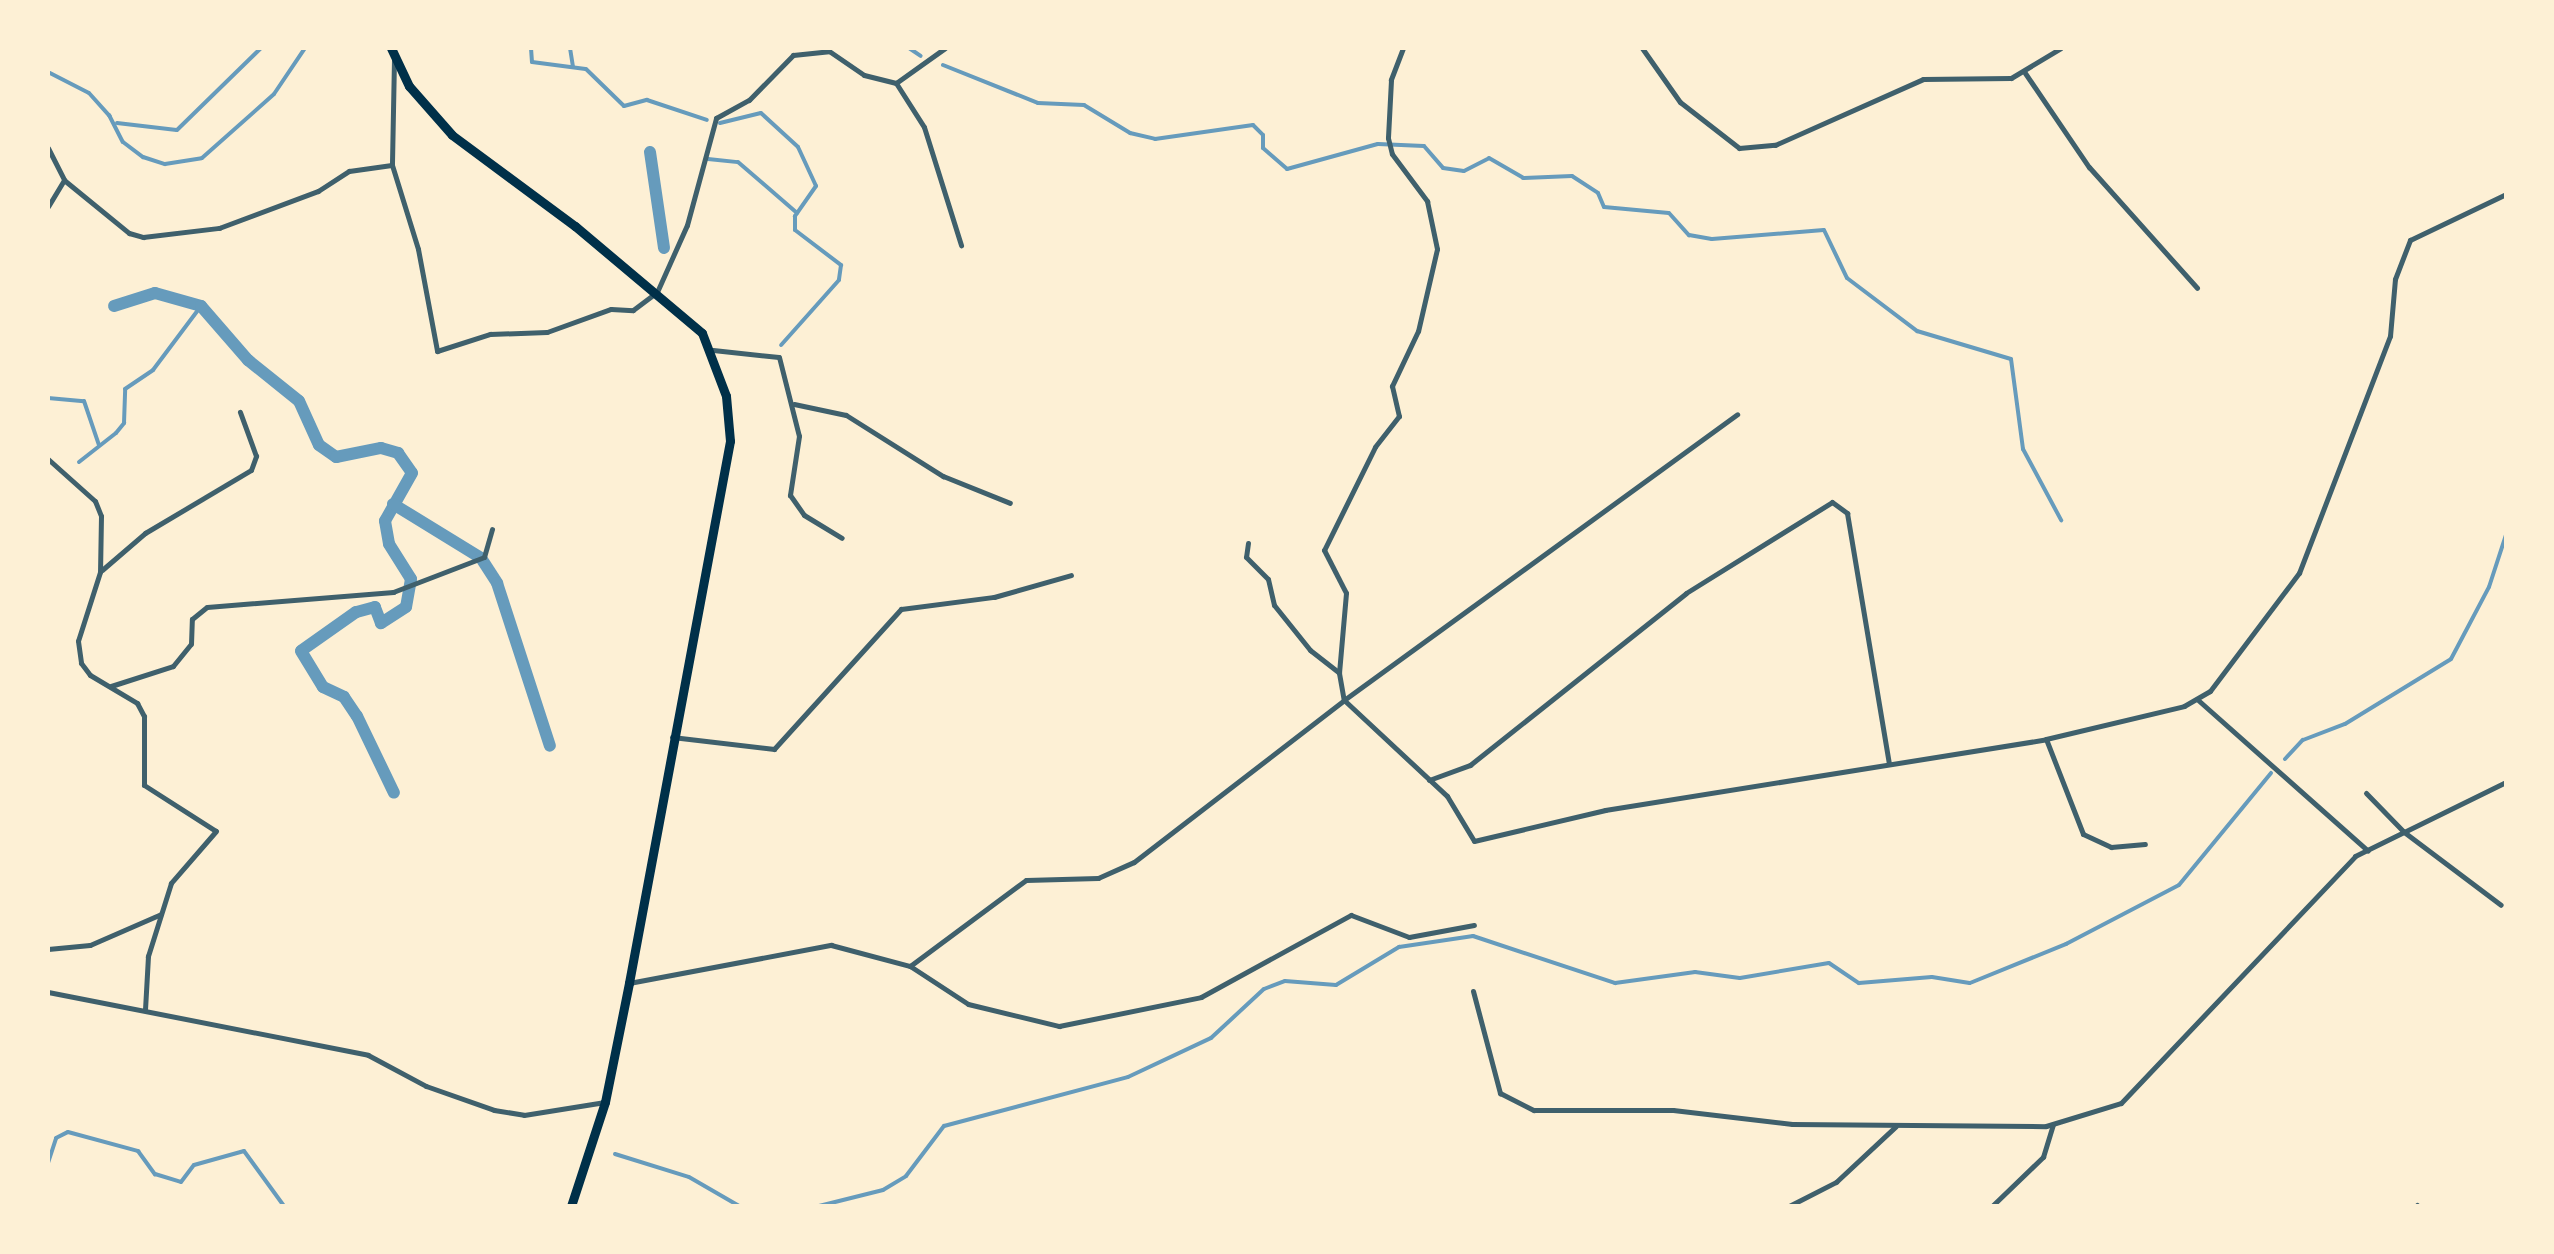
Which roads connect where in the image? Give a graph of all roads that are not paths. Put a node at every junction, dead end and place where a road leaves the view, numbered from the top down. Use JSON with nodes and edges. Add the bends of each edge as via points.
{"nodes":[{"id":1,"x":391,"y":48,"type":"edge"},
{"id":2,"x":946,"y":48,"type":"edge"},
{"id":3,"x":1403,"y":48,"type":"edge"},
{"id":4,"x":1642,"y":48,"type":"edge"},
{"id":5,"x":2061,"y":48,"type":"edge"},
{"id":6,"x":394,"y":59,"type":"junction"},
{"id":7,"x":2026,"y":73,"type":"junction"},
{"id":8,"x":896,"y":83,"type":"junction"},
{"id":9,"x":48,"y":148,"type":"edge"},
{"id":10,"x":392,"y":164,"type":"junction"},
{"id":11,"x":64,"y":180,"type":"junction"},
{"id":12,"x":2506,"y":194,"type":"edge"},
{"id":13,"x":48,"y":207,"type":"edge"},
{"id":14,"x":961,"y":245,"type":"dead end"},
{"id":15,"x":2197,"y":288,"type":"dead end"},
{"id":16,"x":657,"y":292,"type":"junction"},
{"id":17,"x":713,"y":350,"type":"junction"},
{"id":18,"x":794,"y":404,"type":"junction"},
{"id":19,"x":240,"y":412,"type":"dead end"},
{"id":20,"x":1737,"y":414,"type":"dead end"},
{"id":21,"x":48,"y":459,"type":"edge"},
{"id":22,"x":1010,"y":504,"type":"dead end"},
{"id":23,"x":492,"y":528,"type":"dead end"},
{"id":24,"x":842,"y":538,"type":"dead end"},
{"id":25,"x":1248,"y":543,"type":"dead end"},
{"id":26,"x":100,"y":572,"type":"junction"},
{"id":27,"x":1071,"y":574,"type":"dead end"},
{"id":28,"x":1339,"y":673,"type":"junction"},
{"id":29,"x":111,"y":686,"type":"junction"},
{"id":30,"x":1344,"y":700,"type":"junction"},
{"id":31,"x":2197,"y":700,"type":"junction"},
{"id":32,"x":672,"y":737,"type":"junction"},
{"id":33,"x":2046,"y":739,"type":"junction"},
{"id":34,"x":1889,"y":764,"type":"junction"},
{"id":35,"x":1429,"y":780,"type":"junction"},
{"id":36,"x":2506,"y":782,"type":"edge"},
{"id":37,"x":2366,"y":793,"type":"dead end"},
{"id":38,"x":2404,"y":832,"type":"junction"},
{"id":39,"x":2144,"y":844,"type":"dead end"},
{"id":40,"x":2368,"y":851,"type":"junction"},
{"id":41,"x":2501,"y":904,"type":"dead end"},
{"id":42,"x":161,"y":914,"type":"junction"},
{"id":43,"x":1474,"y":924,"type":"dead end"},
{"id":44,"x":48,"y":949,"type":"edge"},
{"id":45,"x":910,"y":966,"type":"junction"},
{"id":46,"x":629,"y":983,"type":"junction"},
{"id":47,"x":1473,"y":991,"type":"dead end"},
{"id":48,"x":48,"y":992,"type":"edge"},
{"id":49,"x":144,"y":1009,"type":"junction"},
{"id":50,"x":605,"y":1102,"type":"junction"},
{"id":51,"x":1898,"y":1124,"type":"junction"},
{"id":52,"x":2053,"y":1124,"type":"junction"},
{"id":53,"x":571,"y":1206,"type":"edge"},
{"id":54,"x":1789,"y":1206,"type":"edge"},
{"id":55,"x":1992,"y":1206,"type":"edge"}],
"edges":[{"from":1,"to":6,"type":"highway"},
{"from":2,"to":8,"type":"street"},
{"from":3,"to":28,"type":"street","via":[[1391,80],[1388,138],[1392,154],[1427,201],[1438,248],[1418,331],[1392,386],[1398,416],[1374,447],[1324,550],[1347,597]]},
{"from":4,"to":7,"type":"street","via":[[1680,102],[1739,148],[1775,145],[1923,80],[1987,82]]},
{"from":5,"to":7,"type":"street"},
{"from":6,"to":10,"type":"street"},
{"from":6,"to":16,"type":"highway","via":[[426,110],[452,135]]},
{"from":7,"to":15,"type":"street","via":[[2080,156]]},
{"from":8,"to":14,"type":"street","via":[[924,127]]},
{"from":8,"to":16,"type":"street","via":[[880,82],[812,48],[716,118],[687,225]]},
{"from":9,"to":11,"type":"street"},
{"from":10,"to":11,"type":"street","via":[[348,171],[318,190],[219,228],[129,234]]},
{"from":10,"to":16,"type":"street","via":[[418,249],[437,351],[490,334],[546,332],[612,309],[634,310]]},
{"from":11,"to":13,"type":"street"},
{"from":12,"to":31,"type":"street","via":[[2410,240],[2394,279],[2390,336],[2298,572]]},
{"from":16,"to":17,"type":"highway"},
{"from":17,"to":18,"type":"street","via":[[773,352]]},
{"from":17,"to":32,"type":"highway","via":[[730,441]]},
{"from":18,"to":22,"type":"street","via":[[846,415],[944,476]]},
{"from":18,"to":24,"type":"street","via":[[798,460],[790,495],[804,515]]},
{"from":19,"to":26,"type":"street","via":[[256,456],[251,470],[144,534]]},
{"from":20,"to":30,"type":"street"},
{"from":21,"to":26,"type":"street","via":[[95,501]]},
{"from":23,"to":29,"type":"street","via":[[484,557],[394,592],[208,607],[192,619],[190,644],[173,666]]},
{"from":25,"to":28,"type":"street","via":[[1246,556],[1268,579],[1274,606]]},
{"from":26,"to":29,"type":"street","via":[[78,641],[90,675]]},
{"from":27,"to":32,"type":"street","via":[[994,597],[901,610],[774,749]]},
{"from":28,"to":30,"type":"street"},
{"from":29,"to":42,"type":"street","via":[[137,702],[144,716],[144,786],[216,832],[171,883]]},
{"from":30,"to":35,"type":"street"},
{"from":30,"to":45,"type":"street","via":[[1134,862],[1098,878],[1026,880]]},
{"from":31,"to":33,"type":"street"},
{"from":31,"to":40,"type":"street"},
{"from":32,"to":46,"type":"highway"},
{"from":33,"to":34,"type":"street"},
{"from":33,"to":39,"type":"street","via":[[2082,834],[2111,848]]},
{"from":34,"to":35,"type":"street","via":[[1783,787],[1606,810],[1474,841]]},
{"from":34,"to":35,"type":"street","via":[[1847,513],[1832,502],[1686,593],[1470,764]]},
{"from":36,"to":38,"type":"street"},
{"from":37,"to":38,"type":"street"},
{"from":38,"to":40,"type":"street"},
{"from":38,"to":41,"type":"street"},
{"from":40,"to":52,"type":"street","via":[[2302,905],[2121,1104]]},
{"from":42,"to":44,"type":"street","via":[[90,944]]},
{"from":42,"to":49,"type":"street","via":[[148,956]]},
{"from":43,"to":45,"type":"street","via":[[1410,937],[1351,915],[1201,997],[1058,1026],[968,1004]]},
{"from":45,"to":46,"type":"street","via":[[830,945]]},
{"from":46,"to":50,"type":"highway"},
{"from":47,"to":51,"type":"street","via":[[1500,1093],[1534,1110],[1673,1110],[1792,1124]]},
{"from":48,"to":49,"type":"street"},
{"from":49,"to":50,"type":"street","via":[[368,1054],[426,1086],[494,1110],[524,1114]]},
{"from":50,"to":53,"type":"highway"},
{"from":51,"to":52,"type":"street"},
{"from":51,"to":54,"type":"street","via":[[1836,1182]]},
{"from":52,"to":55,"type":"street","via":[[2043,1156]]}]}
